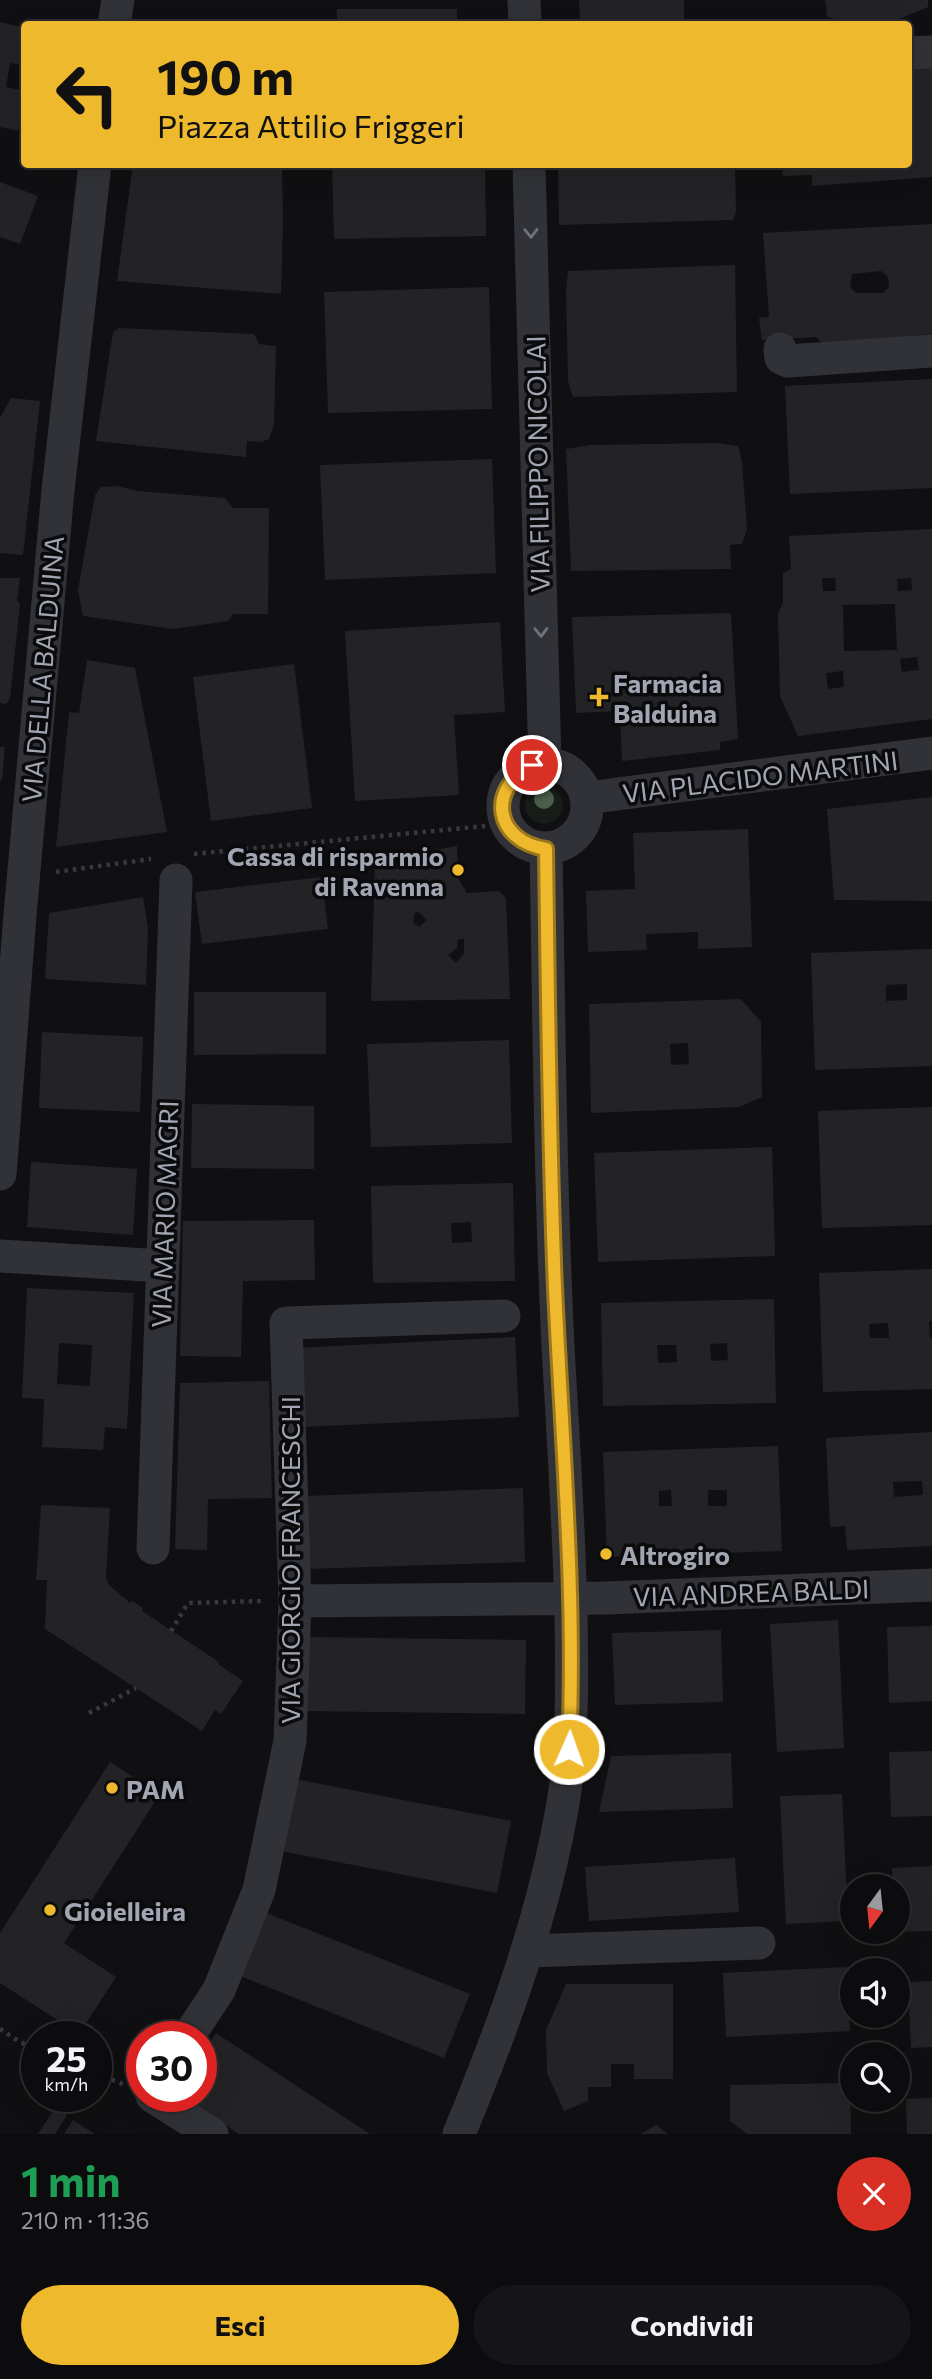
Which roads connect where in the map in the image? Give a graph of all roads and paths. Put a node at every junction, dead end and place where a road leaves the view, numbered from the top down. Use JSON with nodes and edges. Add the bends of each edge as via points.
{"nodes":[{"id":1,"x":118,"y":0,"type":"edge"},
{"id":2,"x":524,"y":0,"type":"edge"},
{"id":3,"x":114,"y":21,"type":"edge"},
{"id":4,"x":524,"y":21,"type":"edge"},
{"id":5,"x":932,"y":52,"type":"edge"},
{"id":6,"x":912,"y":53,"type":"edge"},
{"id":7,"x":95,"y":168,"type":"edge"},
{"id":8,"x":529,"y":168,"type":"edge"},
{"id":9,"x":780,"y":349,"type":"dead end"},
{"id":10,"x":932,"y":351,"type":"edge"},
{"id":11,"x":932,"y":753,"type":"edge"},
{"id":12,"x":545,"y":764,"type":"junction"},
{"id":13,"x":587,"y":798,"type":"junction"},
{"id":14,"x":506,"y":824,"type":"junction"},
{"id":15,"x":546,"y":849,"type":"junction"},
{"id":16,"x":175,"y":864,"type":"junction"},
{"id":17,"x":23,"y":876,"type":"junction"},
{"id":18,"x":0,"y":1174,"type":"edge"},
{"id":19,"x":0,"y":1256,"type":"edge"},
{"id":20,"x":162,"y":1266,"type":"junction"},
{"id":21,"x":504,"y":1316,"type":"dead end"},
{"id":22,"x":153,"y":1548,"type":"dead end"},
{"id":23,"x":932,"y":1585,"type":"edge"},
{"id":24,"x":570,"y":1599,"type":"junction"},
{"id":25,"x":295,"y":1601,"type":"junction"},
{"id":26,"x":172,"y":1631,"type":"dead end"},
{"id":27,"x":136,"y":1688,"type":"dead end"},
{"id":28,"x":89,"y":1713,"type":"dead end"},
{"id":29,"x":760,"y":1943,"type":"dead end"},
{"id":30,"x":528,"y":1951,"type":"junction"},
{"id":31,"x":199,"y":2021,"type":"edge"},
{"id":32,"x":0,"y":2029,"type":"edge"},
{"id":33,"x":21,"y":2042,"type":"edge"},
{"id":34,"x":175,"y":2112,"type":"edge"},
{"id":35,"x":212,"y":2134,"type":"edge"},
{"id":36,"x":459,"y":2134,"type":"edge"}],
"edges":[{"from":1,"to":3,"type":"street"},
{"from":2,"to":4,"type":"street"},
{"from":5,"to":6,"type":"street"},
{"from":7,"to":17,"type":"street","name":"VIA DELLA BALDUINA","via":[[58,490]]},
{"from":8,"to":12,"type":"street","name":"VIA FILIPPO NICOLAI","one_way":true},
{"from":9,"to":10,"type":"street","via":[[781,358],[788,361]]},
{"from":11,"to":13,"type":"street","name":"VIA PLACIDO MARTINI"},
{"from":12,"to":13,"type":"street","via":[[573,774]]},
{"from":12,"to":14,"type":"street","via":[[532,765],[510,781],[502,808]]},
{"from":13,"to":15,"type":"street","via":[[582,827],[561,846]]},
{"from":14,"to":15,"type":"street","via":[[521,841]]},
{"from":14,"to":16,"type":"path"},
{"from":15,"to":24,"type":"street","via":[[555,1287]]},
{"from":16,"to":17,"type":"path"},
{"from":16,"to":20,"type":"street","name":"VIA MARIO MAGRI"},
{"from":17,"to":18,"type":"street","name":"VIA DELLA BALDUINA"},
{"from":19,"to":20,"type":"street"},
{"from":20,"to":22,"type":"street","name":"VIA MARIO MAGRI"},
{"from":21,"to":25,"type":"street","name":"VIA GIORGIO FRANCESCHI","via":[[286,1322]]},
{"from":23,"to":24,"type":"street","name":"VIA ANDREA BALDI"},
{"from":24,"to":25,"type":"street","name":"VIA ANDREA BALDI"},
{"from":24,"to":30,"type":"street","via":[[572,1685],[564,1797]]},
{"from":25,"to":26,"type":"path","via":[[188,1603]]},
{"from":25,"to":31,"type":"street","name":"VIA GIORGIO FRANCESCHI","via":[[290,1741],[259,1890],[219,1990]]},
{"from":27,"to":28,"type":"path"},
{"from":29,"to":30,"type":"street"},
{"from":30,"to":36,"type":"street"},
{"from":32,"to":33,"type":"path"},
{"from":34,"to":35,"type":"street"}]}
